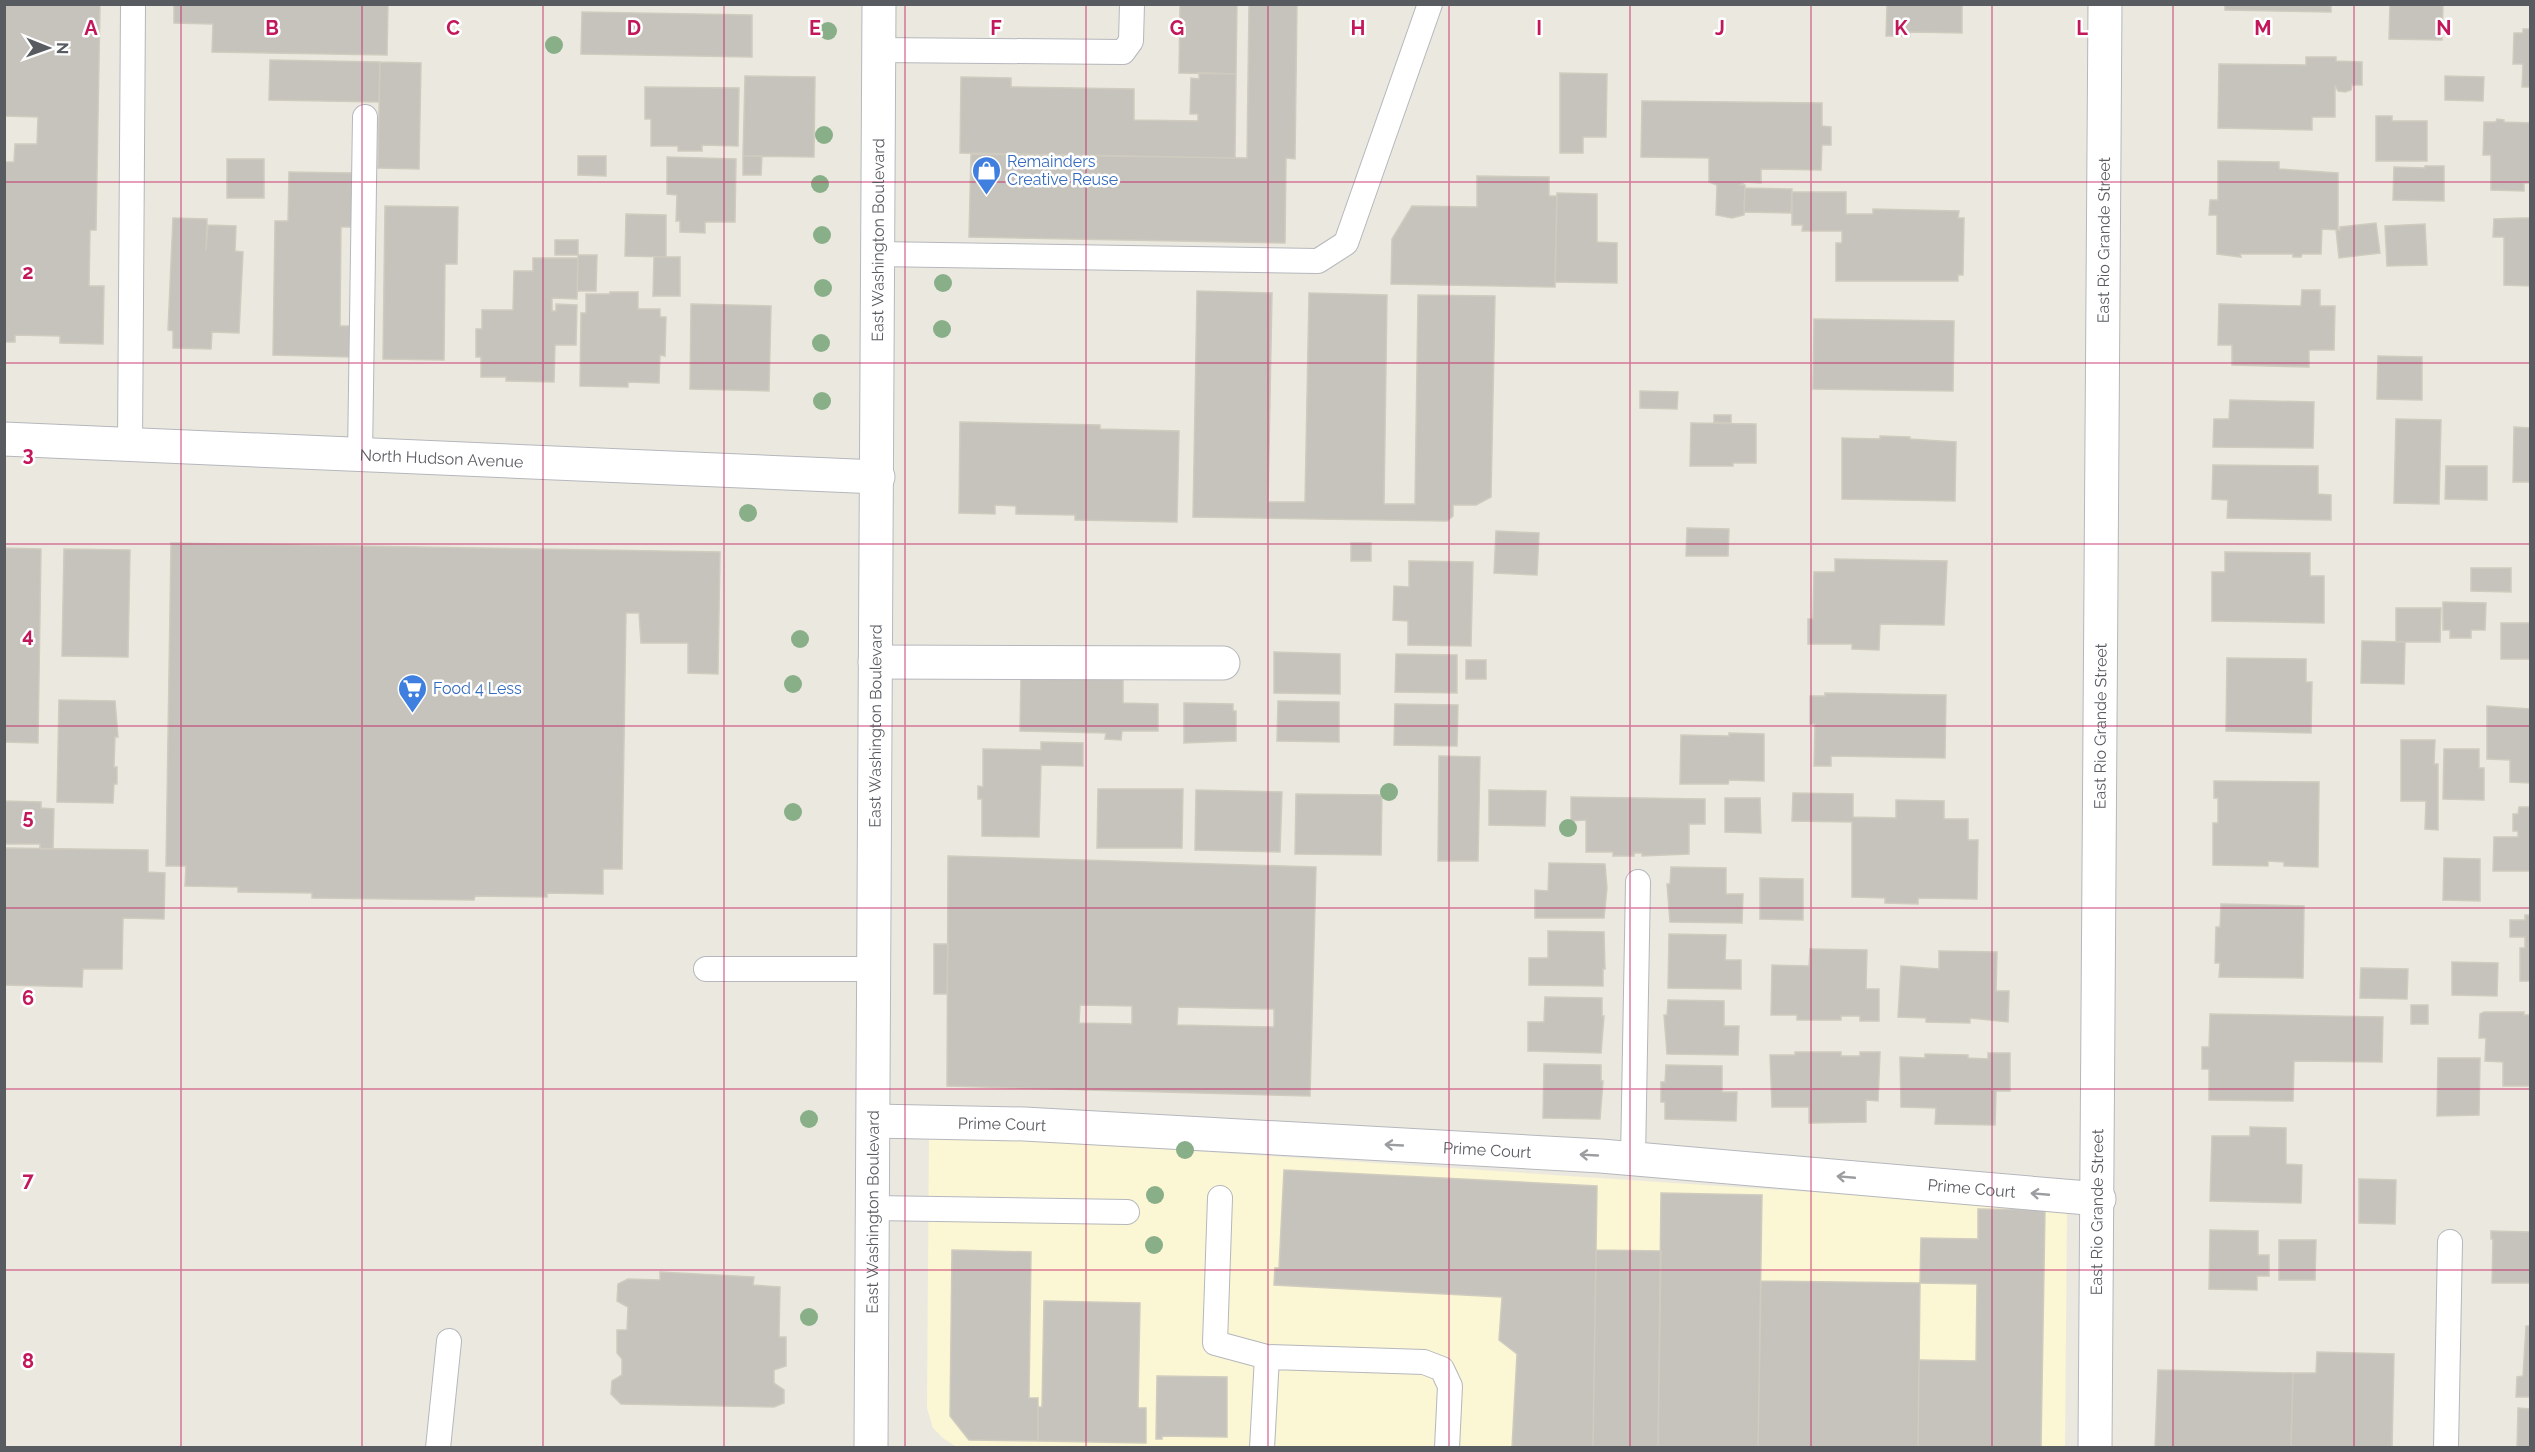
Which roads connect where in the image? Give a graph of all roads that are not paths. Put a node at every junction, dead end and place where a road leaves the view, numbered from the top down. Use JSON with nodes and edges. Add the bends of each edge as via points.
{"nodes":[{"id":1,"x":133,"y":4,"type":"edge"},
{"id":2,"x":879,"y":4,"type":"edge"},
{"id":3,"x":1132,"y":4,"type":"edge"},
{"id":4,"x":1430,"y":4,"type":"edge"},
{"id":5,"x":2105,"y":4,"type":"edge"},
{"id":6,"x":879,"y":51,"type":"junction"},
{"id":7,"x":365,"y":117,"type":"dead end"},
{"id":8,"x":877,"y":254,"type":"junction"},
{"id":9,"x":4,"y":440,"type":"edge"},
{"id":10,"x":130,"y":446,"type":"junction"},
{"id":11,"x":360,"y":456,"type":"junction"},
{"id":12,"x":878,"y":477,"type":"junction"},
{"id":13,"x":875,"y":663,"type":"junction"},
{"id":14,"x":1223,"y":663,"type":"dead end"},
{"id":15,"x":1638,"y":882,"type":"dead end"},
{"id":16,"x":706,"y":969,"type":"dead end"},
{"id":17,"x":874,"y":969,"type":"junction"},
{"id":18,"x":874,"y":1121,"type":"junction"},
{"id":19,"x":1633,"y":1159,"type":"junction"},
{"id":20,"x":1220,"y":1198,"type":"dead end"},
{"id":21,"x":2098,"y":1199,"type":"junction"},
{"id":22,"x":873,"y":1208,"type":"junction"},
{"id":23,"x":1127,"y":1212,"type":"dead end"},
{"id":24,"x":2450,"y":1242,"type":"dead end"},
{"id":25,"x":448,"y":1341,"type":"dead end"},
{"id":26,"x":1267,"y":1357,"type":"junction"},
{"id":27,"x":438,"y":1448,"type":"edge"},
{"id":28,"x":871,"y":1448,"type":"edge"},
{"id":29,"x":1262,"y":1448,"type":"edge"},
{"id":30,"x":1447,"y":1448,"type":"edge"},
{"id":31,"x":2096,"y":1448,"type":"edge"},
{"id":32,"x":2446,"y":1448,"type":"edge"}],
"edges":[{"from":1,"to":10,"type":"lane"},
{"from":2,"to":6,"type":"street","name":"East Washington Boulevard"},
{"from":3,"to":6,"type":"lane","via":[[1131,41],[1123,52]]},
{"from":4,"to":8,"type":"lane","via":[[1346,243],[1318,261]]},
{"from":5,"to":21,"type":"street","name":"East Rio Grande Street"},
{"from":6,"to":8,"type":"street","name":"East Washington Boulevard"},
{"from":7,"to":11,"type":"lane"},
{"from":8,"to":12,"type":"street","name":"East Washington Boulevard"},
{"from":9,"to":10,"type":"street","name":"North Hudson Avenue"},
{"from":10,"to":11,"type":"street","name":"North Hudson Avenue"},
{"from":11,"to":12,"type":"street","name":"North Hudson Avenue"},
{"from":12,"to":13,"type":"street","name":"East Washington Boulevard"},
{"from":13,"to":14,"type":"street"},
{"from":13,"to":17,"type":"street","name":"East Washington Boulevard"},
{"from":15,"to":19,"type":"lane"},
{"from":16,"to":17,"type":"lane"},
{"from":17,"to":18,"type":"street","name":"East Washington Boulevard"},
{"from":19,"to":18,"type":"street","name":"Prime Court","one_way":true,"via":[[1024,1124]]},
{"from":18,"to":22,"type":"street","name":"East Washington Boulevard"},
{"from":21,"to":19,"type":"street","name":"Prime Court","one_way":true},
{"from":20,"to":26,"type":"lane","via":[[1215,1342]]},
{"from":21,"to":31,"type":"street","name":"East Rio Grande Street"},
{"from":22,"to":23,"type":"lane"},
{"from":22,"to":28,"type":"street","name":"East Washington Boulevard"},
{"from":24,"to":32,"type":"lane"},
{"from":25,"to":27,"type":"lane"},
{"from":26,"to":29,"type":"lane"},
{"from":26,"to":30,"type":"lane","via":[[1424,1362],[1442,1369],[1450,1386]]}]}
